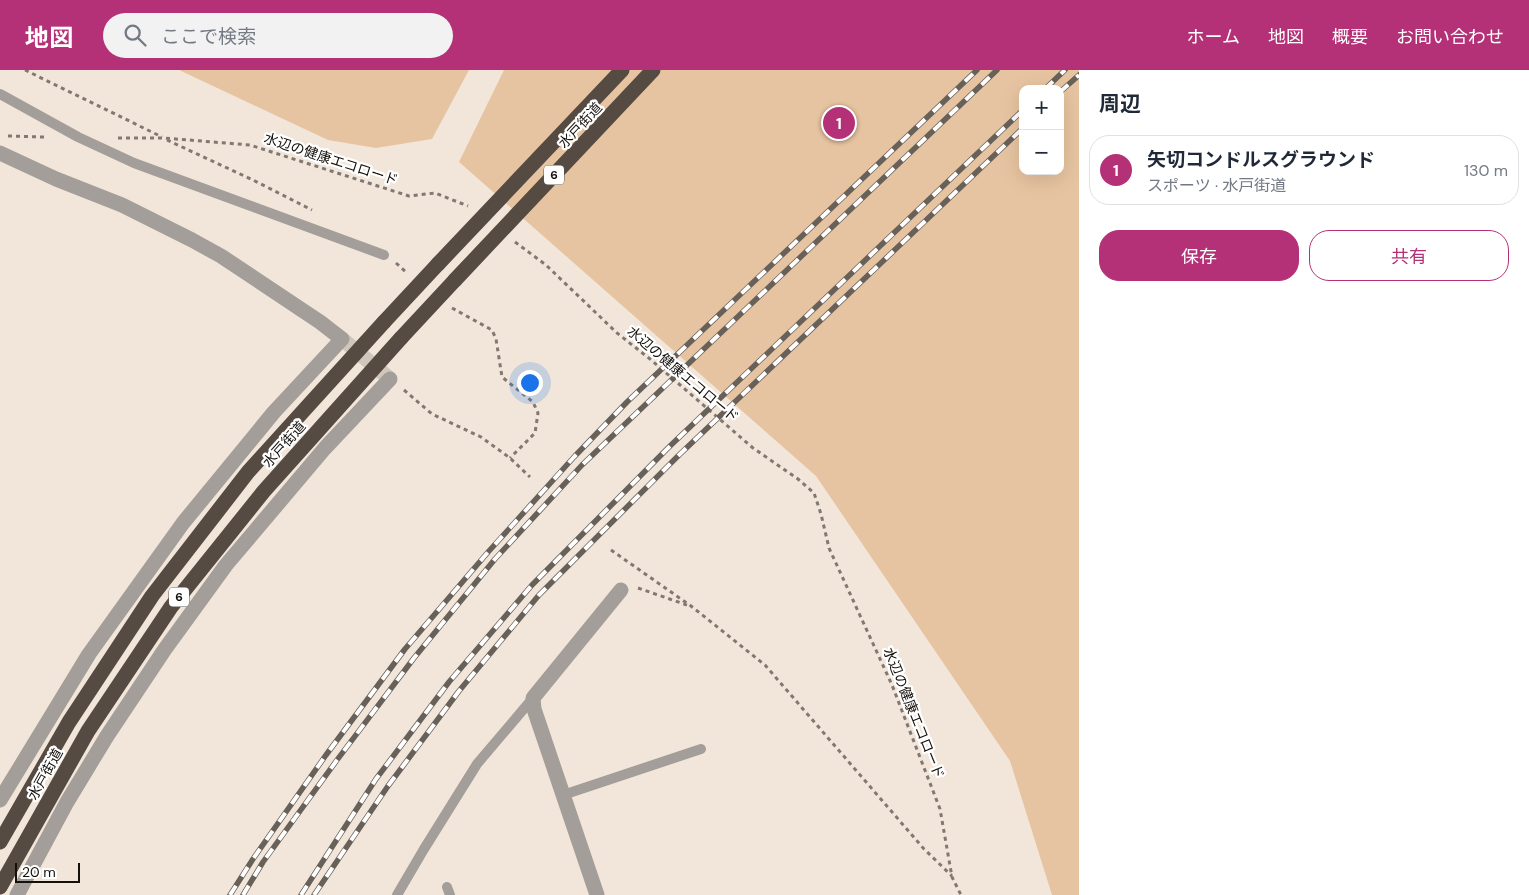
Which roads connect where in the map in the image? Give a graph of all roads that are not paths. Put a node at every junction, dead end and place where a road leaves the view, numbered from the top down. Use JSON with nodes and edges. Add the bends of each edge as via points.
{"nodes":[{"id":1,"x":622,"y":70,"type":"edge"},
{"id":2,"x":653,"y":70,"type":"edge"},
{"id":3,"x":0,"y":94,"type":"edge"},
{"id":4,"x":0,"y":153,"type":"edge"},
{"id":5,"x":384,"y":254,"type":"road end"},
{"id":6,"x":390,"y":379,"type":"road end"},
{"id":7,"x":621,"y":590,"type":"road end"},
{"id":8,"x":533,"y":698,"type":"junction"},
{"id":9,"x":701,"y":748,"type":"dead end"},
{"id":10,"x":563,"y":795,"type":"junction"},
{"id":11,"x":0,"y":800,"type":"edge"},
{"id":12,"x":0,"y":842,"type":"edge"},
{"id":13,"x":0,"y":887,"type":"edge"},
{"id":14,"x":17,"y":895,"type":"edge"},
{"id":15,"x":397,"y":895,"type":"edge"},
{"id":16,"x":597,"y":895,"type":"edge"}],
"edges":[{"from":1,"to":12,"type":"highway","name":"水戸街道","number":"6","bridge":true,"via":[[384,322],[248,472],[152,596],[69,722]]},
{"from":2,"to":13,"type":"highway","name":"水戸街道","number":"6","bridge":true,"via":[[401,338],[264,490],[171,607],[88,731]]},
{"from":3,"to":5,"type":"lane","via":[[78,137],[134,163]]},
{"from":4,"to":11,"type":"street","via":[[122,205],[192,240],[221,256],[342,339],[274,412],[183,523],[89,654]]},
{"from":6,"to":14,"type":"street","via":[[325,448],[233,558],[165,649],[67,802]]},
{"from":7,"to":8,"type":"street"},
{"from":8,"to":10,"type":"street"},
{"from":8,"to":15,"type":"lane","via":[[477,764]]},
{"from":9,"to":10,"type":"lane"},
{"from":10,"to":16,"type":"street"}]}
